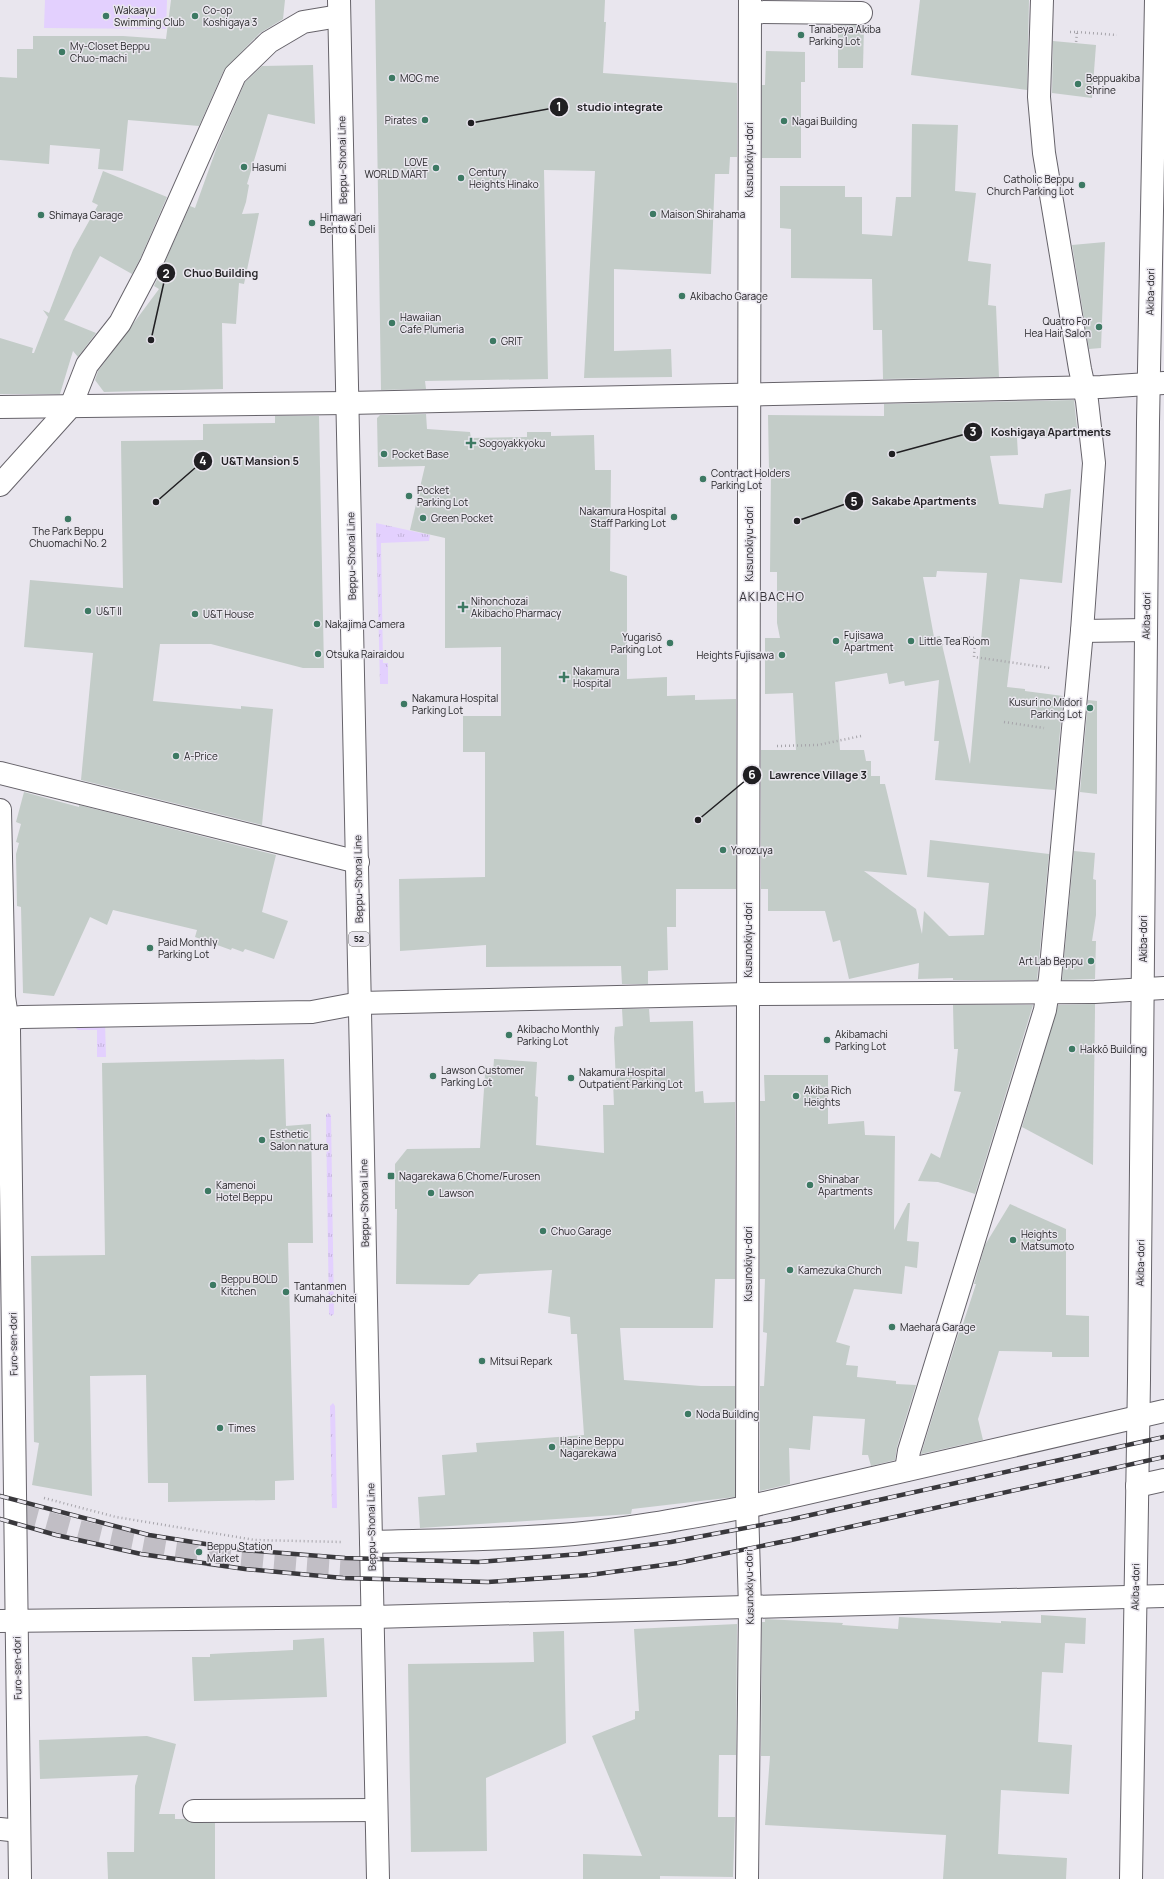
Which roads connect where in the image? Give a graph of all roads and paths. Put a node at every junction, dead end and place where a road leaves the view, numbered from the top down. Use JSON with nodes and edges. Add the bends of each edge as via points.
{"nodes":[{"id":1,"x":1042,"y":0,"type":"edge"},
{"id":2,"x":1156,"y":0,"type":"edge"},
{"id":3,"x":750,"y":6,"type":"edge"},
{"id":4,"x":339,"y":8,"type":"edge"},
{"id":5,"x":861,"y":13,"type":"dead end"},
{"id":6,"x":1077,"y":32,"type":"dead end"},
{"id":7,"x":1117,"y":36,"type":"dead end"},
{"id":8,"x":1156,"y":384,"type":"edge"},
{"id":9,"x":1084,"y":387,"type":"junction"},
{"id":10,"x":749,"y":393,"type":"junction"},
{"id":11,"x":348,"y":403,"type":"junction"},
{"id":12,"x":71,"y":406,"type":"junction"},
{"id":13,"x":0,"y":407,"type":"edge"},
{"id":14,"x":0,"y":485,"type":"edge"},
{"id":15,"x":1083,"y":620,"type":"junction"},
{"id":16,"x":1146,"y":630,"type":"junction"},
{"id":17,"x":942,"y":644,"type":"dead end"},
{"id":18,"x":1079,"y":671,"type":"junction"},
{"id":19,"x":1004,"y":722,"type":"dead end"},
{"id":20,"x":1073,"y":732,"type":"junction"},
{"id":21,"x":862,"y":736,"type":"dead end"},
{"id":22,"x":748,"y":746,"type":"junction"},
{"id":23,"x":0,"y":773,"type":"edge"},
{"id":24,"x":0,"y":810,"type":"edge"},
{"id":25,"x":358,"y":862,"type":"junction"},
{"id":26,"x":1164,"y":988,"type":"edge"},
{"id":27,"x":1142,"y":989,"type":"junction"},
{"id":28,"x":1048,"y":992,"type":"junction"},
{"id":29,"x":748,"y":994,"type":"junction"},
{"id":30,"x":360,"y":1004,"type":"junction"},
{"id":31,"x":4,"y":1019,"type":"edge"},
{"id":32,"x":1164,"y":1410,"type":"edge"},
{"id":33,"x":1138,"y":1417,"type":"junction"},
{"id":34,"x":906,"y":1470,"type":"junction"},
{"id":35,"x":1164,"y":1480,"type":"edge"},
{"id":36,"x":1137,"y":1486,"type":"junction"},
{"id":37,"x":15,"y":1490,"type":"junction"},
{"id":38,"x":747,"y":1506,"type":"junction"},
{"id":39,"x":371,"y":1542,"type":"junction"},
{"id":40,"x":1164,"y":1596,"type":"edge"},
{"id":41,"x":1135,"y":1597,"type":"junction"},
{"id":42,"x":750,"y":1608,"type":"junction"},
{"id":43,"x":373,"y":1617,"type":"junction"},
{"id":44,"x":8,"y":1621,"type":"edge"},
{"id":45,"x":376,"y":1810,"type":"junction"},
{"id":46,"x":194,"y":1811,"type":"dead end"},
{"id":47,"x":10,"y":1830,"type":"edge"},
{"id":48,"x":20,"y":1879,"type":"edge"},
{"id":49,"x":378,"y":1879,"type":"edge"},
{"id":50,"x":747,"y":1879,"type":"edge"},
{"id":51,"x":1131,"y":1879,"type":"edge"}],
"edges":[{"from":1,"to":9,"type":"street","via":[[1039,97],[1044,153]]},
{"from":2,"to":8,"type":"street","name":"Akiba-dori"},
{"from":3,"to":5,"type":"street"},
{"from":3,"to":10,"type":"street","name":"Kusunokiyu-dori"},
{"from":4,"to":11,"type":"street","name":"Beppu–Shonai Line","number":"52"},
{"from":4,"to":12,"type":"street","via":[[303,22],[269,42],[235,75],[151,264],[120,323],[87,365]]},
{"from":6,"to":7,"type":"path"},
{"from":8,"to":9,"type":"street"},
{"from":8,"to":16,"type":"street","name":"Akiba-dori"},
{"from":9,"to":10,"type":"street"},
{"from":9,"to":15,"type":"street","via":[[1088,401],[1094,463]]},
{"from":10,"to":11,"type":"street"},
{"from":10,"to":22,"type":"street","name":"Kusunokiyu-dori"},
{"from":11,"to":12,"type":"street"},
{"from":11,"to":25,"type":"street","name":"Beppu–Shonai Line","number":"52"},
{"from":12,"to":13,"type":"street"},
{"from":12,"to":14,"type":"street"},
{"from":15,"to":16,"type":"street"},
{"from":15,"to":18,"type":"street"},
{"from":16,"to":27,"type":"street","name":"Akiba-dori"},
{"from":17,"to":18,"type":"path","via":[[966,637],[976,638],[974,657]]},
{"from":18,"to":20,"type":"street"},
{"from":19,"to":20,"type":"path"},
{"from":20,"to":28,"type":"street"},
{"from":21,"to":22,"type":"path","via":[[818,745]]},
{"from":22,"to":29,"type":"street","name":"Kusunokiyu-dori"},
{"from":23,"to":25,"type":"street"},
{"from":24,"to":31,"type":"street","name":"Furo-sen-dori"},
{"from":25,"to":30,"type":"street","name":"Beppu–Shonai Line","number":"52"},
{"from":26,"to":27,"type":"street"},
{"from":27,"to":28,"type":"street"},
{"from":27,"to":33,"type":"street","name":"Akiba-dori"},
{"from":28,"to":29,"type":"street"},
{"from":28,"to":34,"type":"street","via":[[1043,1017],[909,1451]]},
{"from":29,"to":30,"type":"street"},
{"from":29,"to":38,"type":"street","name":"Kusunokiyu-dori"},
{"from":30,"to":31,"type":"street","via":[[312,1012]]},
{"from":30,"to":39,"type":"street","name":"Beppu–Shonai Line","number":"52"},
{"from":31,"to":37,"type":"street","name":"Furo-sen-dori","via":[[9,1030]]},
{"from":32,"to":33,"type":"street"},
{"from":33,"to":34,"type":"street"},
{"from":33,"to":36,"type":"street","name":"Akiba-dori"},
{"from":34,"to":38,"type":"street"},
{"from":35,"to":36,"type":"street"},
{"from":36,"to":41,"type":"street","name":"Akiba-dori"},
{"from":37,"to":39,"type":"path","via":[[116,1517],[255,1540]]},
{"from":37,"to":44,"type":"street","name":"Furo-sen-dori"},
{"from":38,"to":39,"type":"street","via":[[575,1534]]},
{"from":38,"to":42,"type":"street","name":"Kusunokiyu-dori"},
{"from":39,"to":43,"type":"street","name":"Beppu–Shonai Line","number":"52"},
{"from":40,"to":41,"type":"street"},
{"from":41,"to":42,"type":"street"},
{"from":41,"to":51,"type":"street","name":"Akiba-dori"},
{"from":42,"to":43,"type":"street"},
{"from":42,"to":50,"type":"street","name":"Kusunokiyu-dori"},
{"from":43,"to":44,"type":"street"},
{"from":43,"to":45,"type":"street","name":"Beppu–Shonai Line","number":"52"},
{"from":44,"to":47,"type":"street","name":"Furo-sen-dori"},
{"from":45,"to":46,"type":"street"},
{"from":45,"to":49,"type":"street","name":"Beppu–Shonai Line","number":"52"},
{"from":47,"to":48,"type":"street","name":"Furo-sen-dori"}]}
